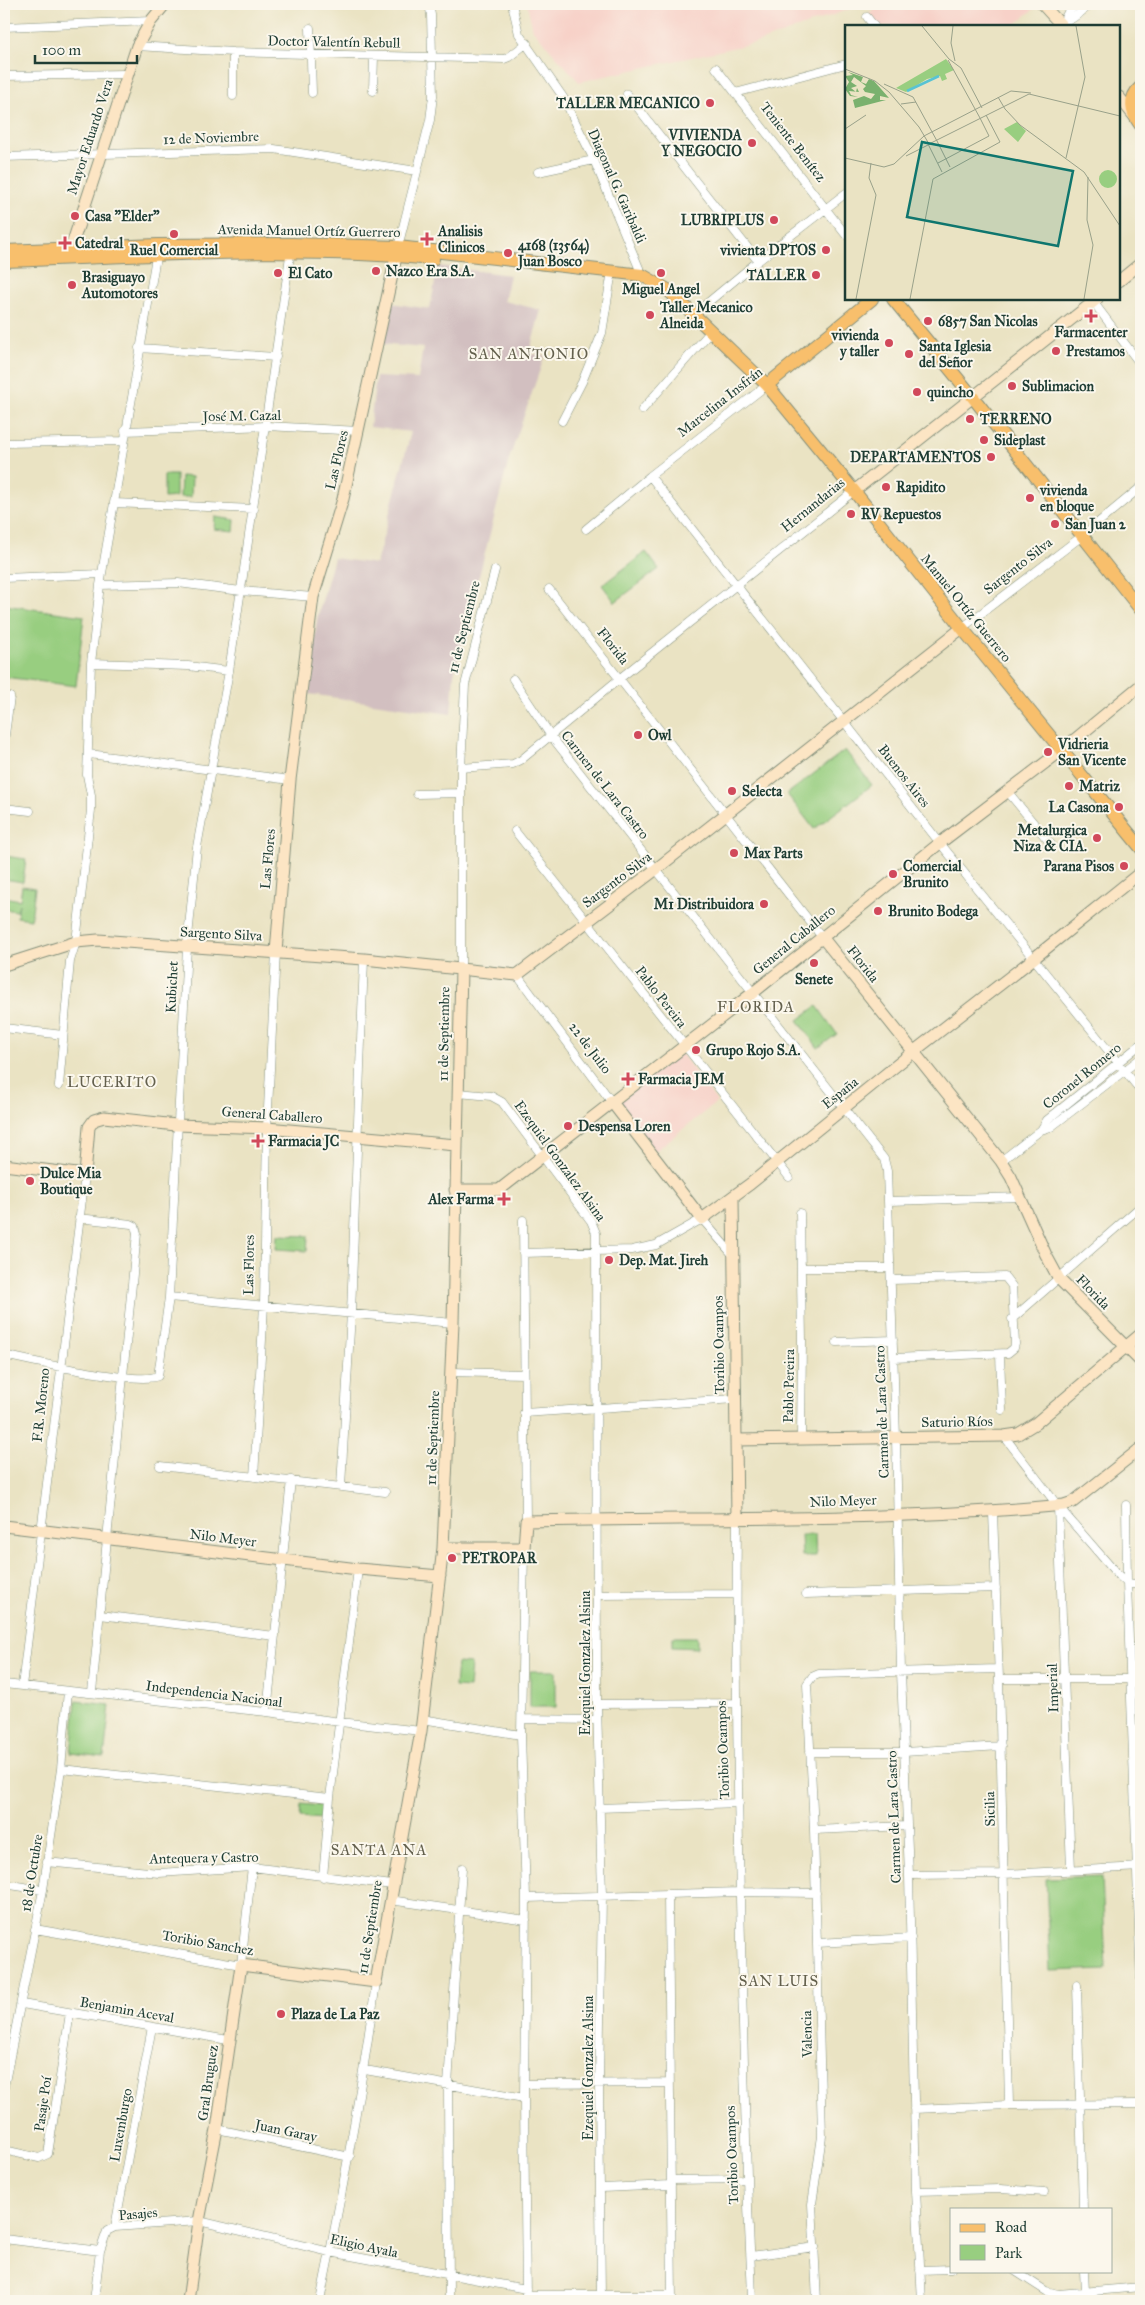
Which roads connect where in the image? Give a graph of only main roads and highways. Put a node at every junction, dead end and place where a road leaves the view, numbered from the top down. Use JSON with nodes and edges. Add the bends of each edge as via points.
{"nodes":[{"id":1,"x":1140,"y":89,"type":"edge"},
{"id":2,"x":1140,"y":122,"type":"edge"},
{"id":3,"x":4,"y":250,"type":"edge"},
{"id":4,"x":397,"y":251,"type":"junction"},
{"id":5,"x":69,"y":253,"type":"junction"},
{"id":6,"x":4,"y":261,"type":"edge"},
{"id":7,"x":668,"y":290,"type":"junction"},
{"id":8,"x":871,"y":300,"type":"edge"},
{"id":9,"x":894,"y":300,"type":"edge"},
{"id":10,"x":767,"y":385,"type":"junction"},
{"id":11,"x":1141,"y":610,"type":"edge"},
{"id":12,"x":1141,"y":848,"type":"edge"}],
"edges":[{"from":1,"to":2,"type":"highway","via":[[1132,107]]},
{"from":3,"to":5,"type":"main road","name":"Avenida Manuel Ortíz Guerrero"},
{"from":4,"to":5,"type":"main road","name":"Avenida Manuel Ortíz Guerrero","via":[[292,249]]},
{"from":4,"to":7,"type":"main road","name":"Avenida Manuel Ortíz Guerrero","via":[[611,278]]},
{"from":4,"to":7,"type":"main road","name":"Avenida Manuel Ortíz Guerrero","via":[[642,275]]},
{"from":5,"to":6,"type":"main road","name":"Avenida Manuel Ortíz Guerrero"},
{"from":7,"to":10,"type":"main road","name":"Avenida Manuel Ortíz Guerrero"},
{"from":8,"to":10,"type":"main road","name":"Marcelina Insfrán"},
{"from":9,"to":11,"type":"main road"},
{"from":10,"to":12,"type":"main road","name":"Manuel Ortíz Guerrero"}]}
